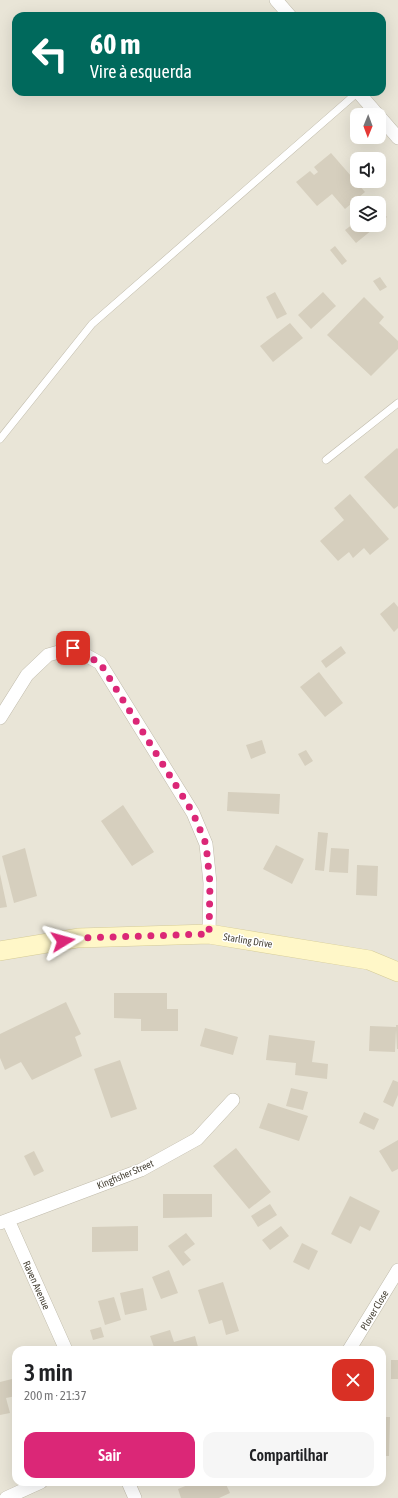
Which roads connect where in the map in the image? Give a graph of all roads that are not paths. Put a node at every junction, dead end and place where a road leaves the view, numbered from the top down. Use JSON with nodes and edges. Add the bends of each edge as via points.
{"nodes":[{"id":1,"x":276,"y":0,"type":"edge"},
{"id":2,"x":286,"y":12,"type":"edge"},
{"id":3,"x":353,"y":96,"type":"edge"},
{"id":4,"x":361,"y":96,"type":"edge"},
{"id":5,"x":371,"y":108,"type":"edge"},
{"id":6,"x":386,"y":125,"type":"edge"},
{"id":7,"x":398,"y":138,"type":"edge"},
{"id":8,"x":398,"y":403,"type":"edge"},
{"id":9,"x":0,"y":439,"type":"edge"},
{"id":10,"x":326,"y":460,"type":"dead end"},
{"id":11,"x":0,"y":718,"type":"edge"},
{"id":12,"x":209,"y":934,"type":"junction"},
{"id":13,"x":0,"y":951,"type":"edge"},
{"id":14,"x":398,"y":972,"type":"edge"},
{"id":15,"x":233,"y":1100,"type":"dead end"},
{"id":16,"x":4,"y":1222,"type":"edge"},
{"id":17,"x":398,"y":1270,"type":"edge"},
{"id":18,"x":64,"y":1346,"type":"edge"},
{"id":19,"x":351,"y":1346,"type":"edge"},
{"id":20,"x":32,"y":1486,"type":"edge"},
{"id":21,"x":130,"y":1486,"type":"edge"},
{"id":22,"x":6,"y":1498,"type":"edge"},
{"id":23,"x":135,"y":1498,"type":"edge"}],
"edges":[{"from":1,"to":2,"type":"street"},
{"from":3,"to":9,"type":"lane","via":[[92,324]]},
{"from":4,"to":5,"type":"street"},
{"from":6,"to":7,"type":"street"},
{"from":8,"to":10,"type":"lane"},
{"from":11,"to":12,"type":"street","via":[[27,675],[48,655],[73,648],[100,663],[193,813],[206,844],[210,883]]},
{"from":12,"to":13,"type":"street","name":"Starling Drive","via":[[78,938]]},
{"from":12,"to":14,"type":"street","name":"Starling Drive","via":[[369,960]]},
{"from":15,"to":16,"type":"street","name":"Kingfisher Street","via":[[197,1139],[141,1170]]},
{"from":16,"to":18,"type":"street","name":"Raven Avenue"},
{"from":17,"to":19,"type":"street","name":"Plover Close"},
{"from":20,"to":22,"type":"street"},
{"from":21,"to":23,"type":"street"}]}
